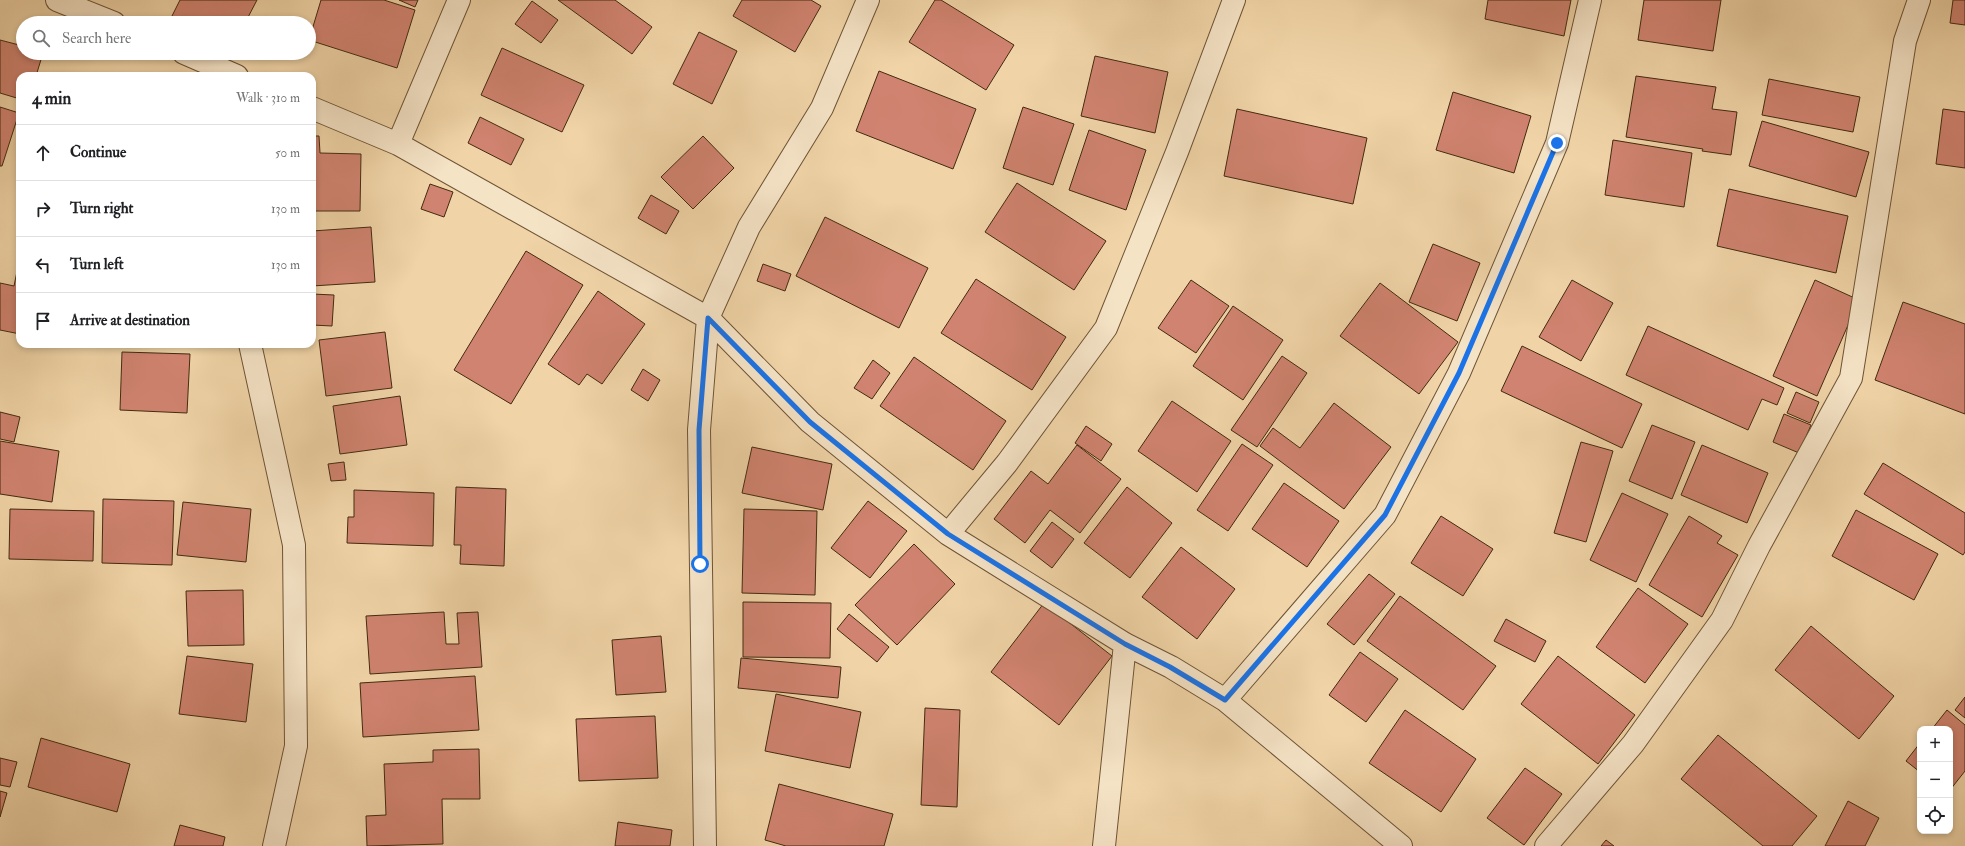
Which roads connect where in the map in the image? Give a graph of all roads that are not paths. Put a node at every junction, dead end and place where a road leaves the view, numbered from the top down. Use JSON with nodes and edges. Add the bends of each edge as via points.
{"nodes":[{"id":1,"x":58,"y":0,"type":"edge"},
{"id":2,"x":62,"y":0,"type":"edge"},
{"id":3,"x":459,"y":0,"type":"edge"},
{"id":4,"x":868,"y":0,"type":"edge"},
{"id":5,"x":1234,"y":0,"type":"edge"},
{"id":6,"x":1590,"y":0,"type":"edge"},
{"id":7,"x":1919,"y":0,"type":"edge"},
{"id":8,"x":98,"y":16,"type":"edge"},
{"id":9,"x":200,"y":60,"type":"edge"},
{"id":10,"x":226,"y":72,"type":"edge"},
{"id":11,"x":316,"y":110,"type":"edge"},
{"id":12,"x":398,"y":144,"type":"junction"},
{"id":13,"x":708,"y":318,"type":"junction"},
{"id":14,"x":251,"y":348,"type":"edge"},
{"id":15,"x":948,"y":534,"type":"junction"},
{"id":16,"x":1125,"y":644,"type":"junction"},
{"id":17,"x":1225,"y":700,"type":"junction"},
{"id":18,"x":274,"y":846,"type":"edge"},
{"id":19,"x":704,"y":846,"type":"edge"},
{"id":20,"x":1104,"y":846,"type":"edge"},
{"id":21,"x":1401,"y":846,"type":"edge"},
{"id":22,"x":1546,"y":846,"type":"edge"}],
"edges":[{"from":1,"to":2,"type":"street"},
{"from":2,"to":8,"type":"street"},
{"from":3,"to":12,"type":"street"},
{"from":4,"to":13,"type":"street","via":[[822,108],[749,227]]},
{"from":5,"to":15,"type":"street","via":[[1177,152],[1106,328],[1006,463]]},
{"from":6,"to":17,"type":"street","via":[[1557,143],[1459,373],[1385,515]]},
{"from":7,"to":22,"type":"street","via":[[1905,42],[1852,378],[1759,546],[1722,620],[1633,744]]},
{"from":9,"to":10,"type":"street"},
{"from":11,"to":12,"type":"street"},
{"from":12,"to":13,"type":"street"},
{"from":13,"to":15,"type":"street","via":[[810,422]]},
{"from":13,"to":19,"type":"street","via":[[699,430]]},
{"from":14,"to":18,"type":"street","via":[[294,545],[296,746]]},
{"from":15,"to":16,"type":"street"},
{"from":16,"to":17,"type":"street"},
{"from":16,"to":20,"type":"street"},
{"from":17,"to":21,"type":"street"}]}
